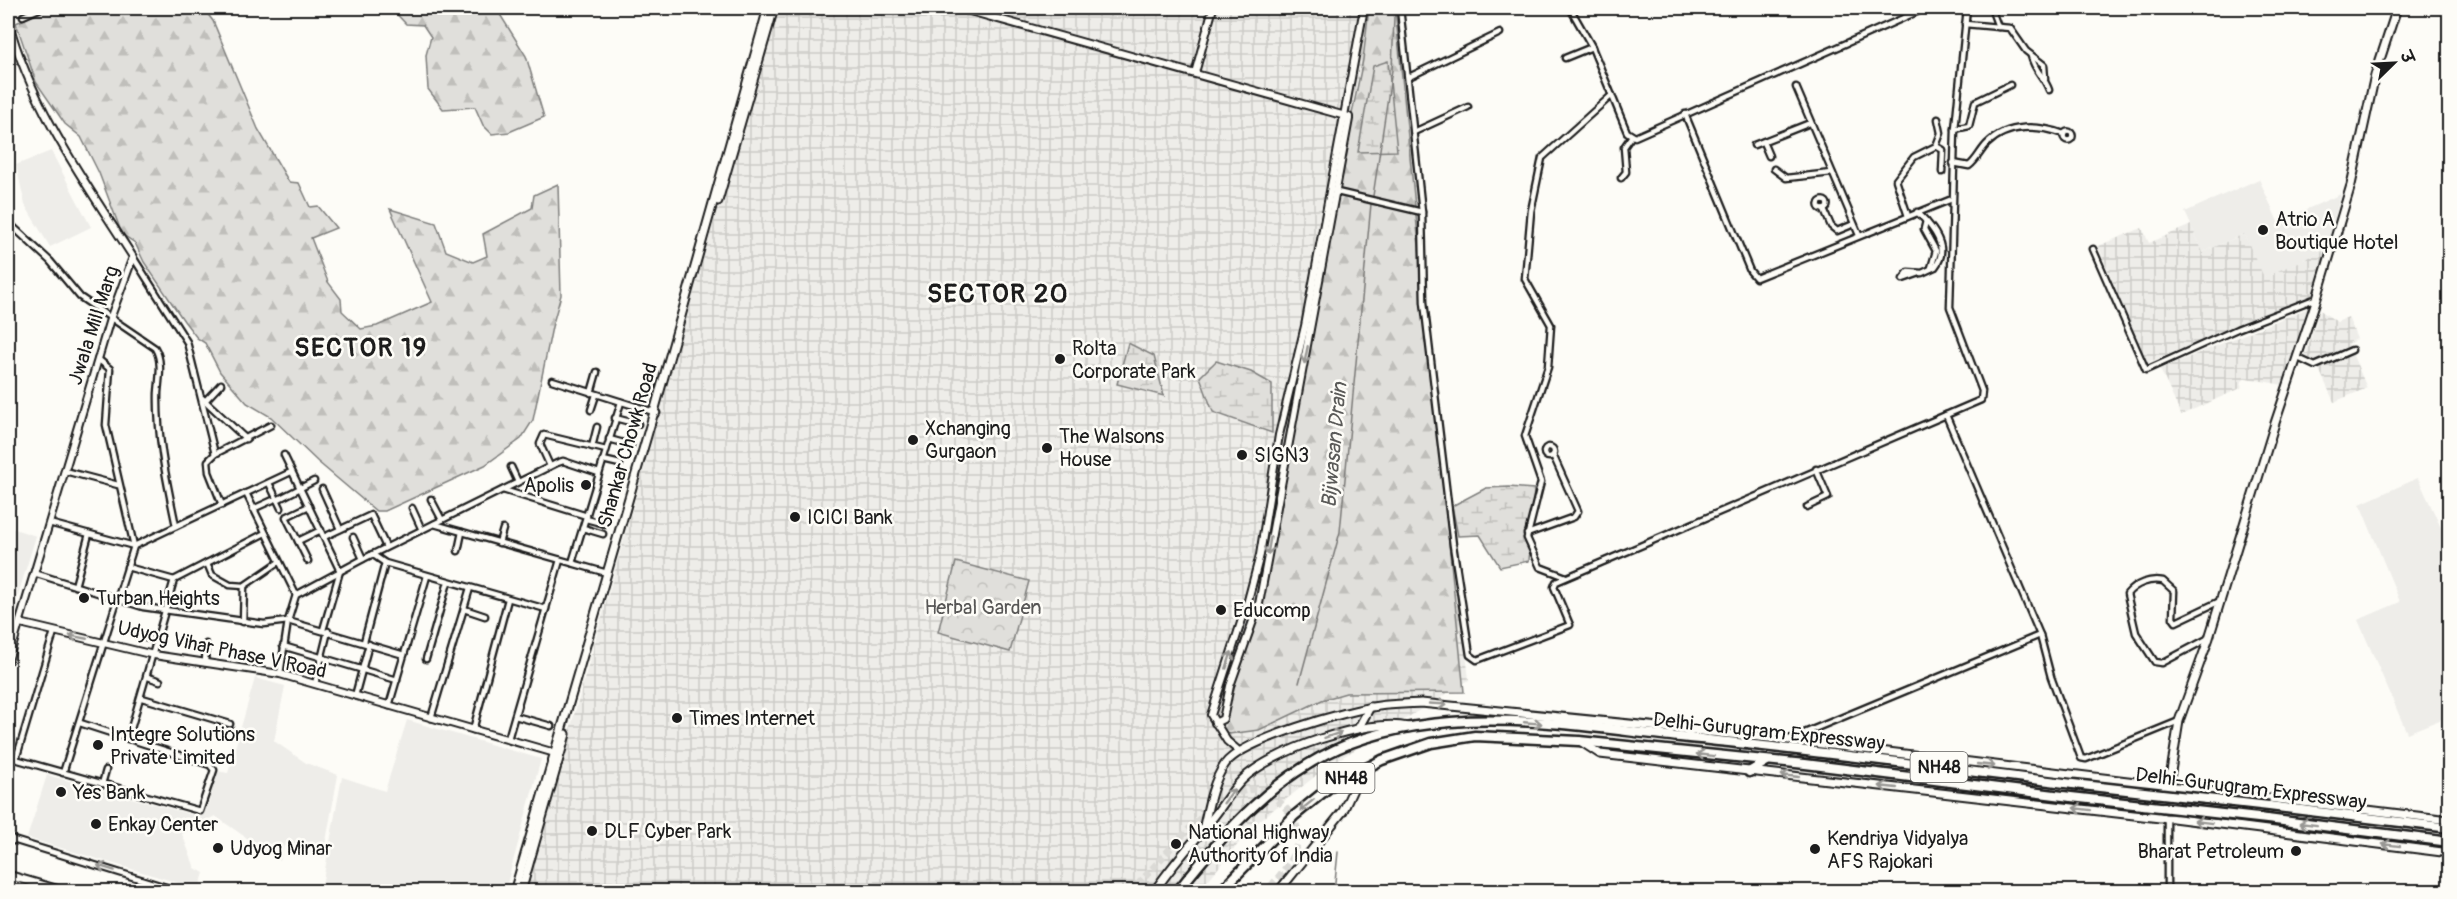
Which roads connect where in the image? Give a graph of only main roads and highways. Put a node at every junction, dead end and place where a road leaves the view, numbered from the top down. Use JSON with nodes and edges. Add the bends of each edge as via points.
{"nodes":[{"id":1,"x":768,"y":8,"type":"edge"},
{"id":2,"x":774,"y":8,"type":"edge"},
{"id":3,"x":2397,"y":8,"type":"edge"},
{"id":4,"x":656,"y":412,"type":"junction"},
{"id":5,"x":1370,"y":708,"type":"junction"},
{"id":6,"x":1359,"y":727,"type":"junction"},
{"id":7,"x":1408,"y":727,"type":"junction"},
{"id":8,"x":1579,"y":741,"type":"junction"},
{"id":9,"x":1767,"y":761,"type":"junction"},
{"id":10,"x":1362,"y":770,"type":"junction"},
{"id":11,"x":1749,"y":772,"type":"junction"},
{"id":12,"x":2108,"y":780,"type":"junction"},
{"id":13,"x":2168,"y":785,"type":"junction"},
{"id":14,"x":2238,"y":795,"type":"junction"},
{"id":15,"x":2108,"y":812,"type":"junction"},
{"id":16,"x":2167,"y":818,"type":"junction"},
{"id":17,"x":2450,"y":820,"type":"edge"},
{"id":18,"x":2232,"y":825,"type":"junction"},
{"id":19,"x":2450,"y":828,"type":"edge"},
{"id":20,"x":1203,"y":830,"type":"junction"},
{"id":21,"x":2450,"y":842,"type":"edge"},
{"id":22,"x":2450,"y":853,"type":"edge"},
{"id":23,"x":8,"y":869,"type":"edge"},
{"id":24,"x":8,"y":874,"type":"edge"},
{"id":25,"x":19,"y":878,"type":"junction"},
{"id":26,"x":8,"y":883,"type":"edge"},
{"id":27,"x":35,"y":891,"type":"edge"},
{"id":28,"x":66,"y":891,"type":"edge"},
{"id":29,"x":514,"y":891,"type":"edge"},
{"id":30,"x":521,"y":891,"type":"edge"},
{"id":31,"x":1154,"y":891,"type":"edge"},
{"id":32,"x":1177,"y":891,"type":"edge"},
{"id":33,"x":1220,"y":891,"type":"edge"},
{"id":34,"x":1278,"y":891,"type":"edge"}],
"edges":[{"from":1,"to":4,"type":"main road","name":"Shankar Chowk Road"},
{"from":2,"to":4,"type":"main road","name":"Shankar Chowk Road"},
{"from":3,"to":13,"type":"main road","via":[[2375,75],[2354,178],[2209,638],[2179,721]]},
{"from":4,"to":29,"type":"main road","name":"Shankar Chowk Road"},
{"from":4,"to":30,"type":"main road","name":"Shankar Chowk Road"},
{"from":5,"to":6,"type":"main road"},
{"from":5,"to":12,"type":"main road","one_way":true,"via":[[1421,703],[1461,705],[1789,740]]},
{"from":5,"to":20,"type":"main road","via":[[1281,733],[1240,752],[1226,763],[1218,779]]},
{"from":6,"to":7,"type":"main road","via":[[1392,723]]},
{"from":20,"to":6,"type":"main road","one_way":true,"via":[[1243,779],[1291,752]]},
{"from":7,"to":19,"type":"highway","name":"Delhi-Gurugram Expressway","number":"NH48","one_way":true,"bridge":true,"via":[[1474,719],[1738,743]]},
{"from":7,"to":32,"type":"highway","name":"Delhi-Gurugram Expressway","number":"NH48","via":[[1351,743],[1304,769],[1247,810]]},
{"from":9,"to":8,"type":"highway","name":"Delhi-Gurugram Expressway","number":"NH48","one_way":true},
{"from":8,"to":10,"type":"highway","name":"Delhi-Gurugram Expressway","number":"NH48","via":[[1475,736],[1431,743]]},
{"from":8,"to":11,"type":"main road","via":[[1600,754]]},
{"from":9,"to":11,"type":"highway"},
{"from":21,"to":9,"type":"highway","name":"Delhi-Gurugram Expressway","number":"NH48","one_way":true,"bridge":true},
{"from":10,"to":33,"type":"highway","name":"Delhi-Gurugram Expressway","number":"NH48","one_way":true,"via":[[1331,786],[1294,816]]},
{"from":10,"to":34,"type":"main road","via":[[1343,811]]},
{"from":15,"to":11,"type":"main road","one_way":true},
{"from":12,"to":13,"type":"main road"},
{"from":12,"to":15,"type":"main road","via":[[2114,793]]},
{"from":13,"to":14,"type":"main road"},
{"from":13,"to":16,"type":"main road","via":[[2180,791],[2184,804],[2182,810]]},
{"from":13,"to":16,"type":"main road","via":[[2152,793],[2149,800],[2153,813]]},
{"from":14,"to":17,"type":"main road"},
{"from":14,"to":18,"type":"main road","via":[[2227,800],[2223,808],[2223,817]]},
{"from":15,"to":16,"type":"main road"},
{"from":18,"to":16,"type":"main road","one_way":true},
{"from":22,"to":18,"type":"main road","one_way":true},
{"from":20,"to":31,"type":"main road"},
{"from":23,"to":25,"type":"main road"},
{"from":24,"to":25,"type":"main road"},
{"from":25,"to":28,"type":"main road"},
{"from":26,"to":27,"type":"highway"}]}
